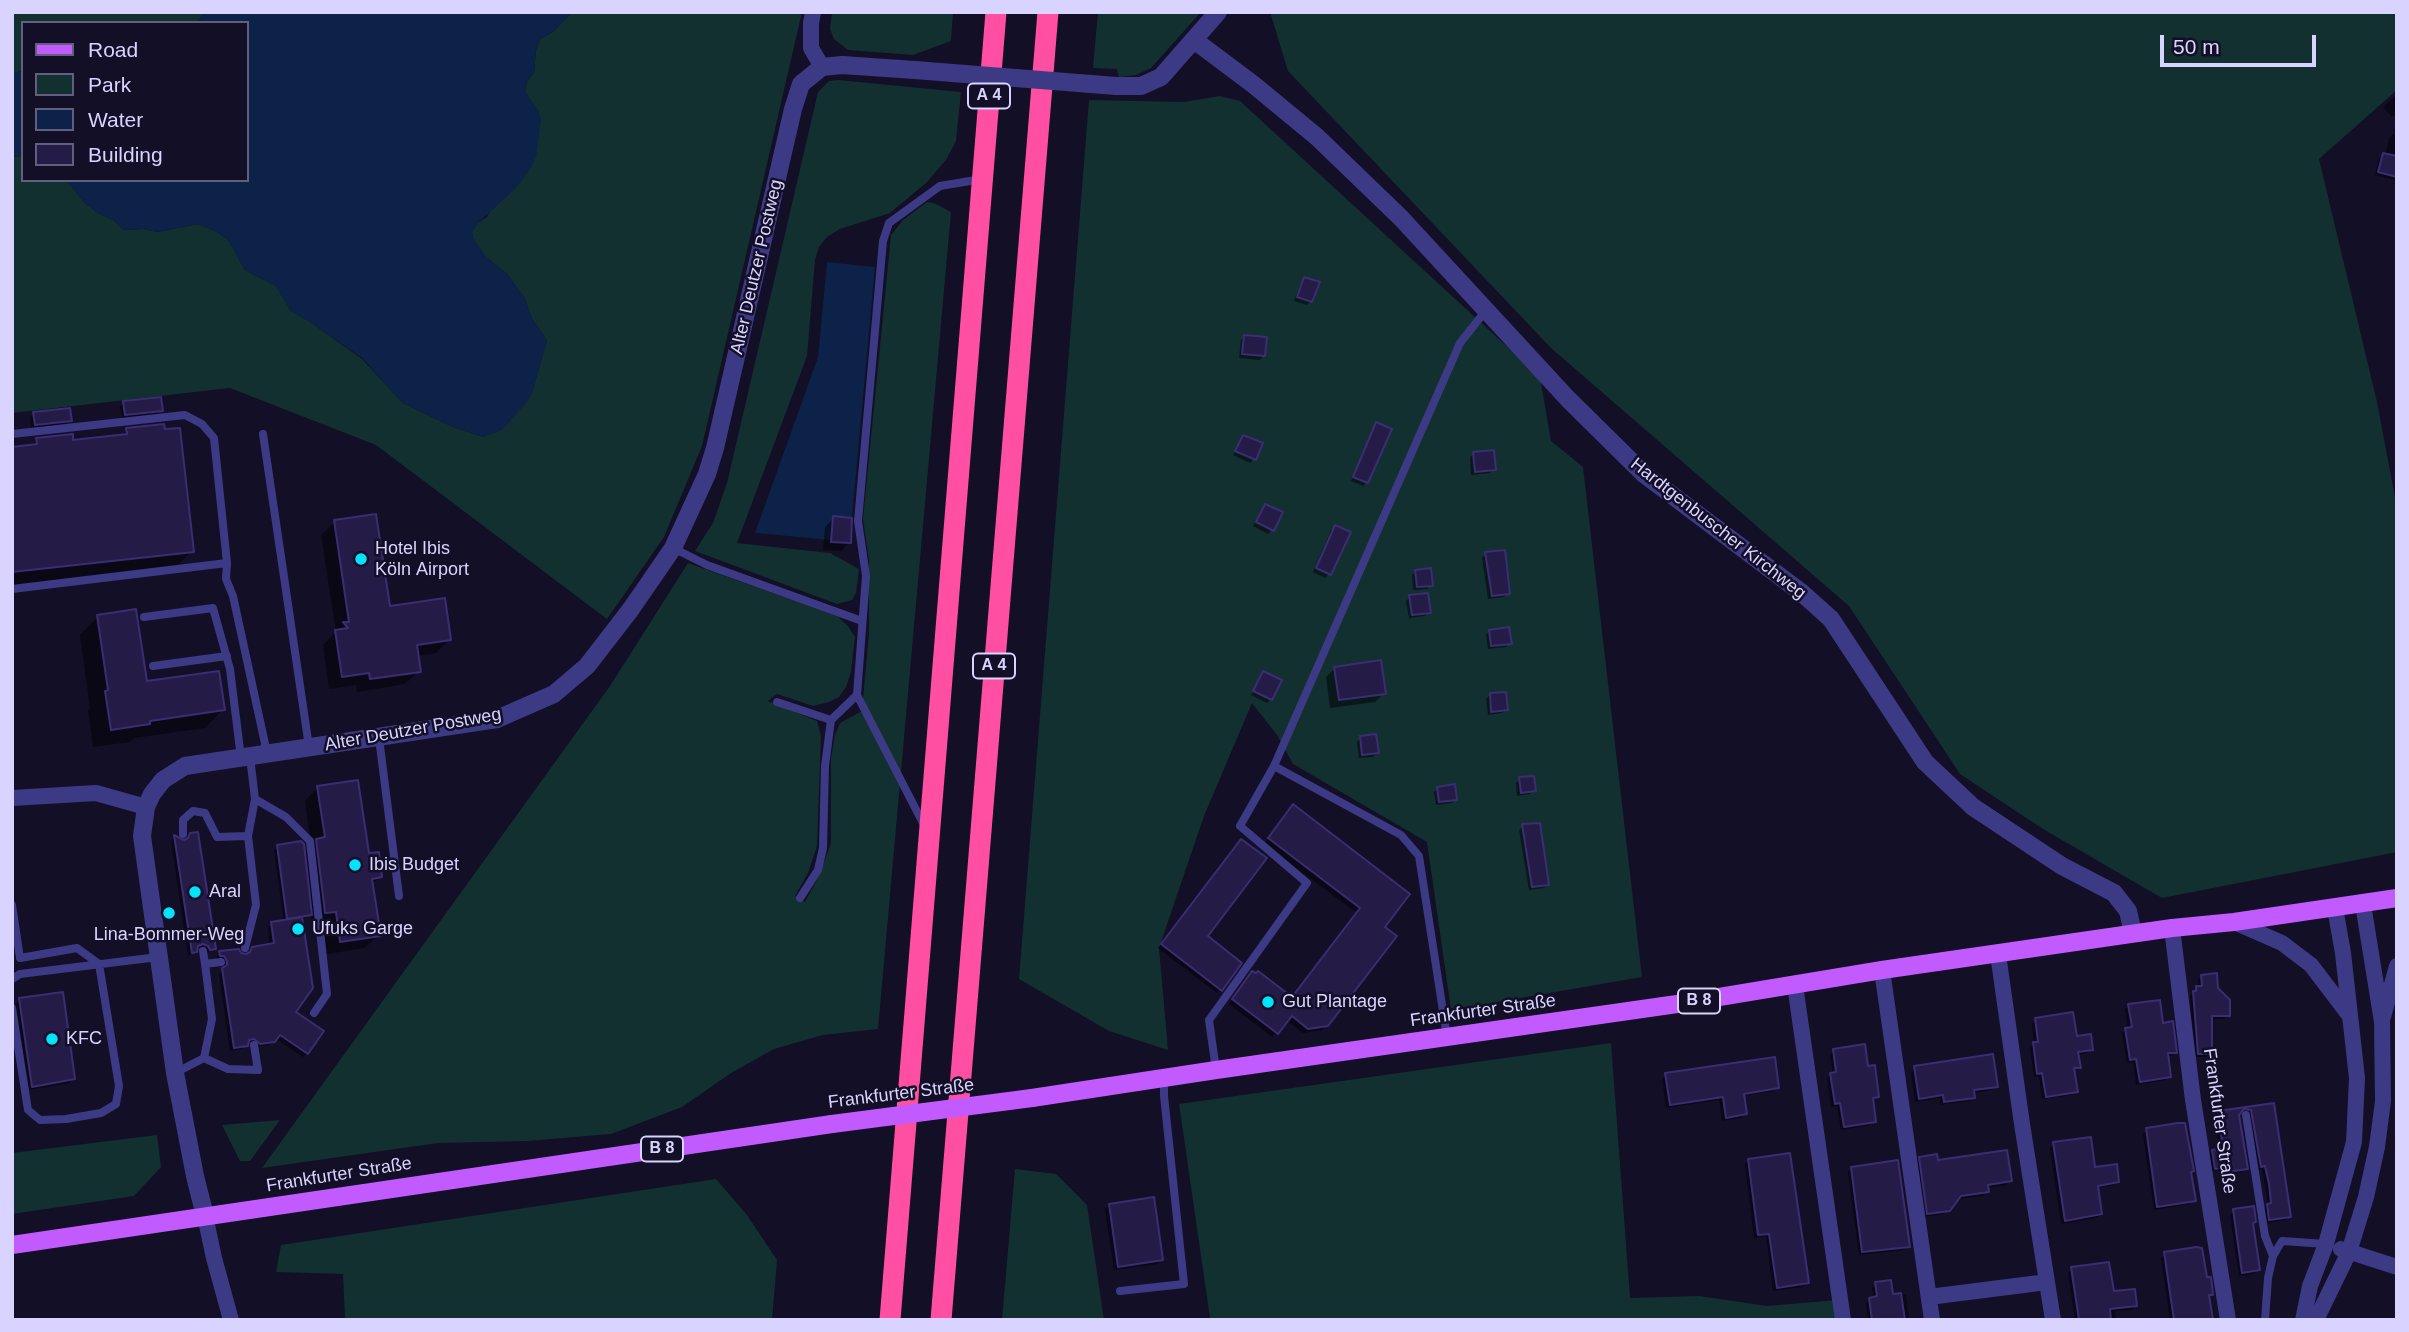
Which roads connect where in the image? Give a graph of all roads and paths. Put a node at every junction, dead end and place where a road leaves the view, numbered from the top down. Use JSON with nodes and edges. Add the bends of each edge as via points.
{"nodes":[{"id":1,"x":813,"y":12,"type":"edge"},
{"id":2,"x":996,"y":12,"type":"edge"},
{"id":3,"x":1048,"y":12,"type":"edge"},
{"id":4,"x":1218,"y":12,"type":"edge"},
{"id":5,"x":1194,"y":40,"type":"junction"},
{"id":6,"x":822,"y":67,"type":"junction"},
{"id":7,"x":983,"y":179,"type":"junction"},
{"id":8,"x":1487,"y":309,"type":"junction"},
{"id":9,"x":12,"y":434,"type":"edge"},
{"id":10,"x":263,"y":434,"type":"dead end"},
{"id":11,"x":673,"y":548,"type":"junction"},
{"id":12,"x":227,"y":563,"type":"junction"},
{"id":13,"x":12,"y":589,"type":"edge"},
{"id":14,"x":144,"y":617,"type":"dead end"},
{"id":15,"x":862,"y":621,"type":"junction"},
{"id":16,"x":227,"y":656,"type":"junction"},
{"id":17,"x":153,"y":666,"type":"dead end"},
{"id":18,"x":857,"y":695,"type":"junction"},
{"id":19,"x":777,"y":702,"type":"dead end"},
{"id":20,"x":831,"y":720,"type":"junction"},
{"id":21,"x":379,"y":738,"type":"junction"},
{"id":22,"x":309,"y":747,"type":"junction"},
{"id":23,"x":252,"y":756,"type":"junction"},
{"id":24,"x":1274,"y":766,"type":"junction"},
{"id":25,"x":12,"y":798,"type":"edge"},
{"id":26,"x":255,"y":799,"type":"junction"},
{"id":27,"x":146,"y":807,"type":"junction"},
{"id":28,"x":183,"y":834,"type":"dead end"},
{"id":29,"x":248,"y":836,"type":"junction"},
{"id":30,"x":929,"y":836,"type":"junction"},
{"id":31,"x":399,"y":896,"type":"dead end"},
{"id":32,"x":800,"y":898,"type":"dead end"},
{"id":33,"x":2397,"y":898,"type":"edge"},
{"id":34,"x":2363,"y":904,"type":"junction"},
{"id":35,"x":12,"y":905,"type":"edge"},
{"id":36,"x":2334,"y":908,"type":"junction"},
{"id":37,"x":2234,"y":922,"type":"junction"},
{"id":38,"x":2172,"y":928,"type":"junction"},
{"id":39,"x":2133,"y":933,"type":"junction"},
{"id":40,"x":245,"y":948,"type":"dead end"},
{"id":41,"x":203,"y":951,"type":"dead end"},
{"id":42,"x":1998,"y":954,"type":"junction"},
{"id":43,"x":158,"y":957,"type":"junction"},
{"id":44,"x":221,"y":962,"type":"dead end"},
{"id":45,"x":99,"y":964,"type":"junction"},
{"id":46,"x":205,"y":964,"type":"junction"},
{"id":47,"x":2397,"y":965,"type":"edge"},
{"id":48,"x":1882,"y":970,"type":"junction"},
{"id":49,"x":12,"y":979,"type":"edge"},
{"id":50,"x":1795,"y":985,"type":"junction"},
{"id":51,"x":12,"y":1008,"type":"edge"},
{"id":52,"x":314,"y":1013,"type":"dead end"},
{"id":53,"x":2350,"y":1017,"type":"junction"},
{"id":54,"x":2382,"y":1022,"type":"junction"},
{"id":55,"x":1447,"y":1037,"type":"junction"},
{"id":56,"x":254,"y":1045,"type":"dead end"},
{"id":57,"x":204,"y":1058,"type":"junction"},
{"id":58,"x":1216,"y":1070,"type":"junction"},
{"id":59,"x":175,"y":1073,"type":"junction"},
{"id":60,"x":1164,"y":1078,"type":"junction"},
{"id":61,"x":2245,"y":1115,"type":"dead end"},
{"id":62,"x":205,"y":1216,"type":"junction"},
{"id":63,"x":2326,"y":1244,"type":"junction"},
{"id":64,"x":12,"y":1245,"type":"edge"},
{"id":65,"x":2349,"y":1252,"type":"junction"},
{"id":66,"x":2273,"y":1256,"type":"junction"},
{"id":67,"x":2397,"y":1267,"type":"edge"},
{"id":68,"x":2048,"y":1282,"type":"junction"},
{"id":69,"x":1120,"y":1291,"type":"dead end"},
{"id":70,"x":1928,"y":1297,"type":"junction"},
{"id":71,"x":231,"y":1320,"type":"edge"},
{"id":72,"x":890,"y":1320,"type":"edge"},
{"id":73,"x":941,"y":1320,"type":"edge"},
{"id":74,"x":1843,"y":1320,"type":"edge"},
{"id":75,"x":1932,"y":1320,"type":"edge"},
{"id":76,"x":2053,"y":1320,"type":"edge"},
{"id":77,"x":2228,"y":1320,"type":"edge"},
{"id":78,"x":2265,"y":1320,"type":"edge"},
{"id":79,"x":2303,"y":1320,"type":"edge"},
{"id":80,"x":2316,"y":1320,"type":"edge"}],
"edges":[{"from":1,"to":6,"type":"street","via":[[811,48]]},
{"from":2,"to":7,"type":"highway","number":"A 4"},
{"from":3,"to":73,"type":"highway","number":"A 4"},
{"from":4,"to":5,"type":"street"},
{"from":5,"to":6,"type":"street","bridge":true,"via":[[1161,77],[1141,86]]},
{"from":5,"to":8,"type":"street","name":"Hardtgenbuscher Kirchweg","via":[[1317,137]]},
{"from":6,"to":11,"type":"street","name":"Alter Deutzer Postweg","via":[[801,84],[793,109],[715,448]]},
{"from":7,"to":15,"type":"lane","via":[[940,186],[890,223],[883,241],[858,522],[866,576]]},
{"from":7,"to":30,"type":"highway","number":"A 4"},
{"from":8,"to":24,"type":"lane","via":[[1460,343]]},
{"from":8,"to":39,"type":"street","name":"Hardtgenbuscher Kirchweg","via":[[1644,474],[1831,619],[1925,762],[1973,807],[2062,866],[2113,893],[2128,911]]},
{"from":9,"to":12,"type":"lane","via":[[185,415],[202,424],[214,438]]},
{"from":10,"to":22,"type":"lane"},
{"from":11,"to":15,"type":"lane","via":[[707,565]]},
{"from":11,"to":21,"type":"street","name":"Alter Deutzer Postweg","via":[[587,666],[554,694],[497,719]]},
{"from":12,"to":13,"type":"lane"},
{"from":12,"to":23,"type":"lane"},
{"from":14,"to":16,"type":"lane","via":[[213,608]]},
{"from":15,"to":18,"type":"lane"},
{"from":16,"to":17,"type":"lane"},
{"from":16,"to":23,"type":"lane"},
{"from":18,"to":20,"type":"lane"},
{"from":18,"to":30,"type":"lane"},
{"from":19,"to":20,"type":"lane"},
{"from":20,"to":32,"type":"lane","via":[[823,848],[818,870]]},
{"from":21,"to":22,"type":"street","name":"Alter Deutzer Postweg"},
{"from":21,"to":31,"type":"lane"},
{"from":22,"to":23,"type":"street","name":"Alter Deutzer Postweg"},
{"from":23,"to":26,"type":"lane"},
{"from":23,"to":27,"type":"street","name":"Alter Deutzer Postweg","via":[[185,766],[163,780]]},
{"from":24,"to":55,"type":"lane","via":[[1401,835],[1419,856]]},
{"from":24,"to":58,"type":"lane","via":[[1240,826],[1307,883],[1209,1020]]},
{"from":25,"to":27,"type":"street","via":[[96,793]]},
{"from":26,"to":29,"type":"lane"},
{"from":26,"to":52,"type":"lane","via":[[286,817],[310,841],[327,994]]},
{"from":27,"to":43,"type":"street","name":"Alter Deutzer Postweg","via":[[142,836]]},
{"from":28,"to":29,"type":"lane","via":[[183,820],[193,811],[205,813],[217,837]]},
{"from":29,"to":40,"type":"lane","via":[[256,905]]},
{"from":30,"to":72,"type":"highway","number":"A 4"},
{"from":33,"to":34,"type":"main road","name":"Frankfurter Straße","number":"B 8"},
{"from":34,"to":36,"type":"main road","name":"Frankfurter Straße","number":"B 8"},
{"from":34,"to":54,"type":"street"},
{"from":35,"to":45,"type":"lane","via":[[20,958],[78,948]]},
{"from":36,"to":37,"type":"main road","name":"Frankfurter Straße","number":"B 8"},
{"from":36,"to":53,"type":"street"},
{"from":37,"to":38,"type":"main road","name":"Frankfurter Straße","number":"B 8"},
{"from":37,"to":53,"type":"street","via":[[2283,943],[2311,965]]},
{"from":38,"to":39,"type":"main road","name":"Frankfurter Straße","number":"B 8"},
{"from":38,"to":77,"type":"street","name":"Frankfurter Straße","via":[[2193,1100]]},
{"from":39,"to":42,"type":"main road","name":"Frankfurter Straße","number":"B 8"},
{"from":41,"to":46,"type":"lane"},
{"from":42,"to":48,"type":"main road","name":"Frankfurter Straße","number":"B 8"},
{"from":42,"to":68,"type":"street"},
{"from":43,"to":45,"type":"lane"},
{"from":43,"to":59,"type":"street","name":"Alter Deutzer Postweg"},
{"from":44,"to":46,"type":"lane"},
{"from":45,"to":49,"type":"lane","via":[[20,974]]},
{"from":45,"to":51,"type":"lane","via":[[119,1086],[116,1104],[101,1113],[40,1120],[28,1110]]},
{"from":46,"to":57,"type":"lane","via":[[212,1019]]},
{"from":47,"to":54,"type":"street"},
{"from":48,"to":50,"type":"main road","name":"Frankfurter Straße","number":"B 8"},
{"from":48,"to":70,"type":"street"},
{"from":50,"to":55,"type":"main road","name":"Frankfurter Straße","number":"B 8"},
{"from":50,"to":74,"type":"street"},
{"from":53,"to":63,"type":"street","via":[[2357,1078],[2354,1142]]},
{"from":54,"to":65,"type":"street","via":[[2383,1101],[2377,1147]]},
{"from":55,"to":58,"type":"main road","name":"Frankfurter Straße","number":"B 8"},
{"from":56,"to":57,"type":"lane","via":[[258,1070],[228,1069]]},
{"from":57,"to":59,"type":"lane"},
{"from":58,"to":60,"type":"main road","name":"Frankfurter Straße","number":"B 8"},
{"from":59,"to":62,"type":"street","name":"Alter Deutzer Postweg"},
{"from":60,"to":62,"type":"main road","name":"Frankfurter Straße","number":"B 8","bridge":true},
{"from":60,"to":69,"type":"lane","via":[[1184,1284]]},
{"from":61,"to":66,"type":"lane"},
{"from":62,"to":64,"type":"main road","name":"Frankfurter Straße","number":"B 8"},
{"from":62,"to":71,"type":"street","name":"Alter Deutzer Postweg"},
{"from":63,"to":65,"type":"street"},
{"from":63,"to":66,"type":"lane","via":[[2282,1241]]},
{"from":63,"to":79,"type":"street"},
{"from":65,"to":67,"type":"street"},
{"from":65,"to":80,"type":"street"},
{"from":66,"to":78,"type":"lane"},
{"from":68,"to":70,"type":"street"},
{"from":68,"to":76,"type":"street"},
{"from":70,"to":75,"type":"street"}]}
